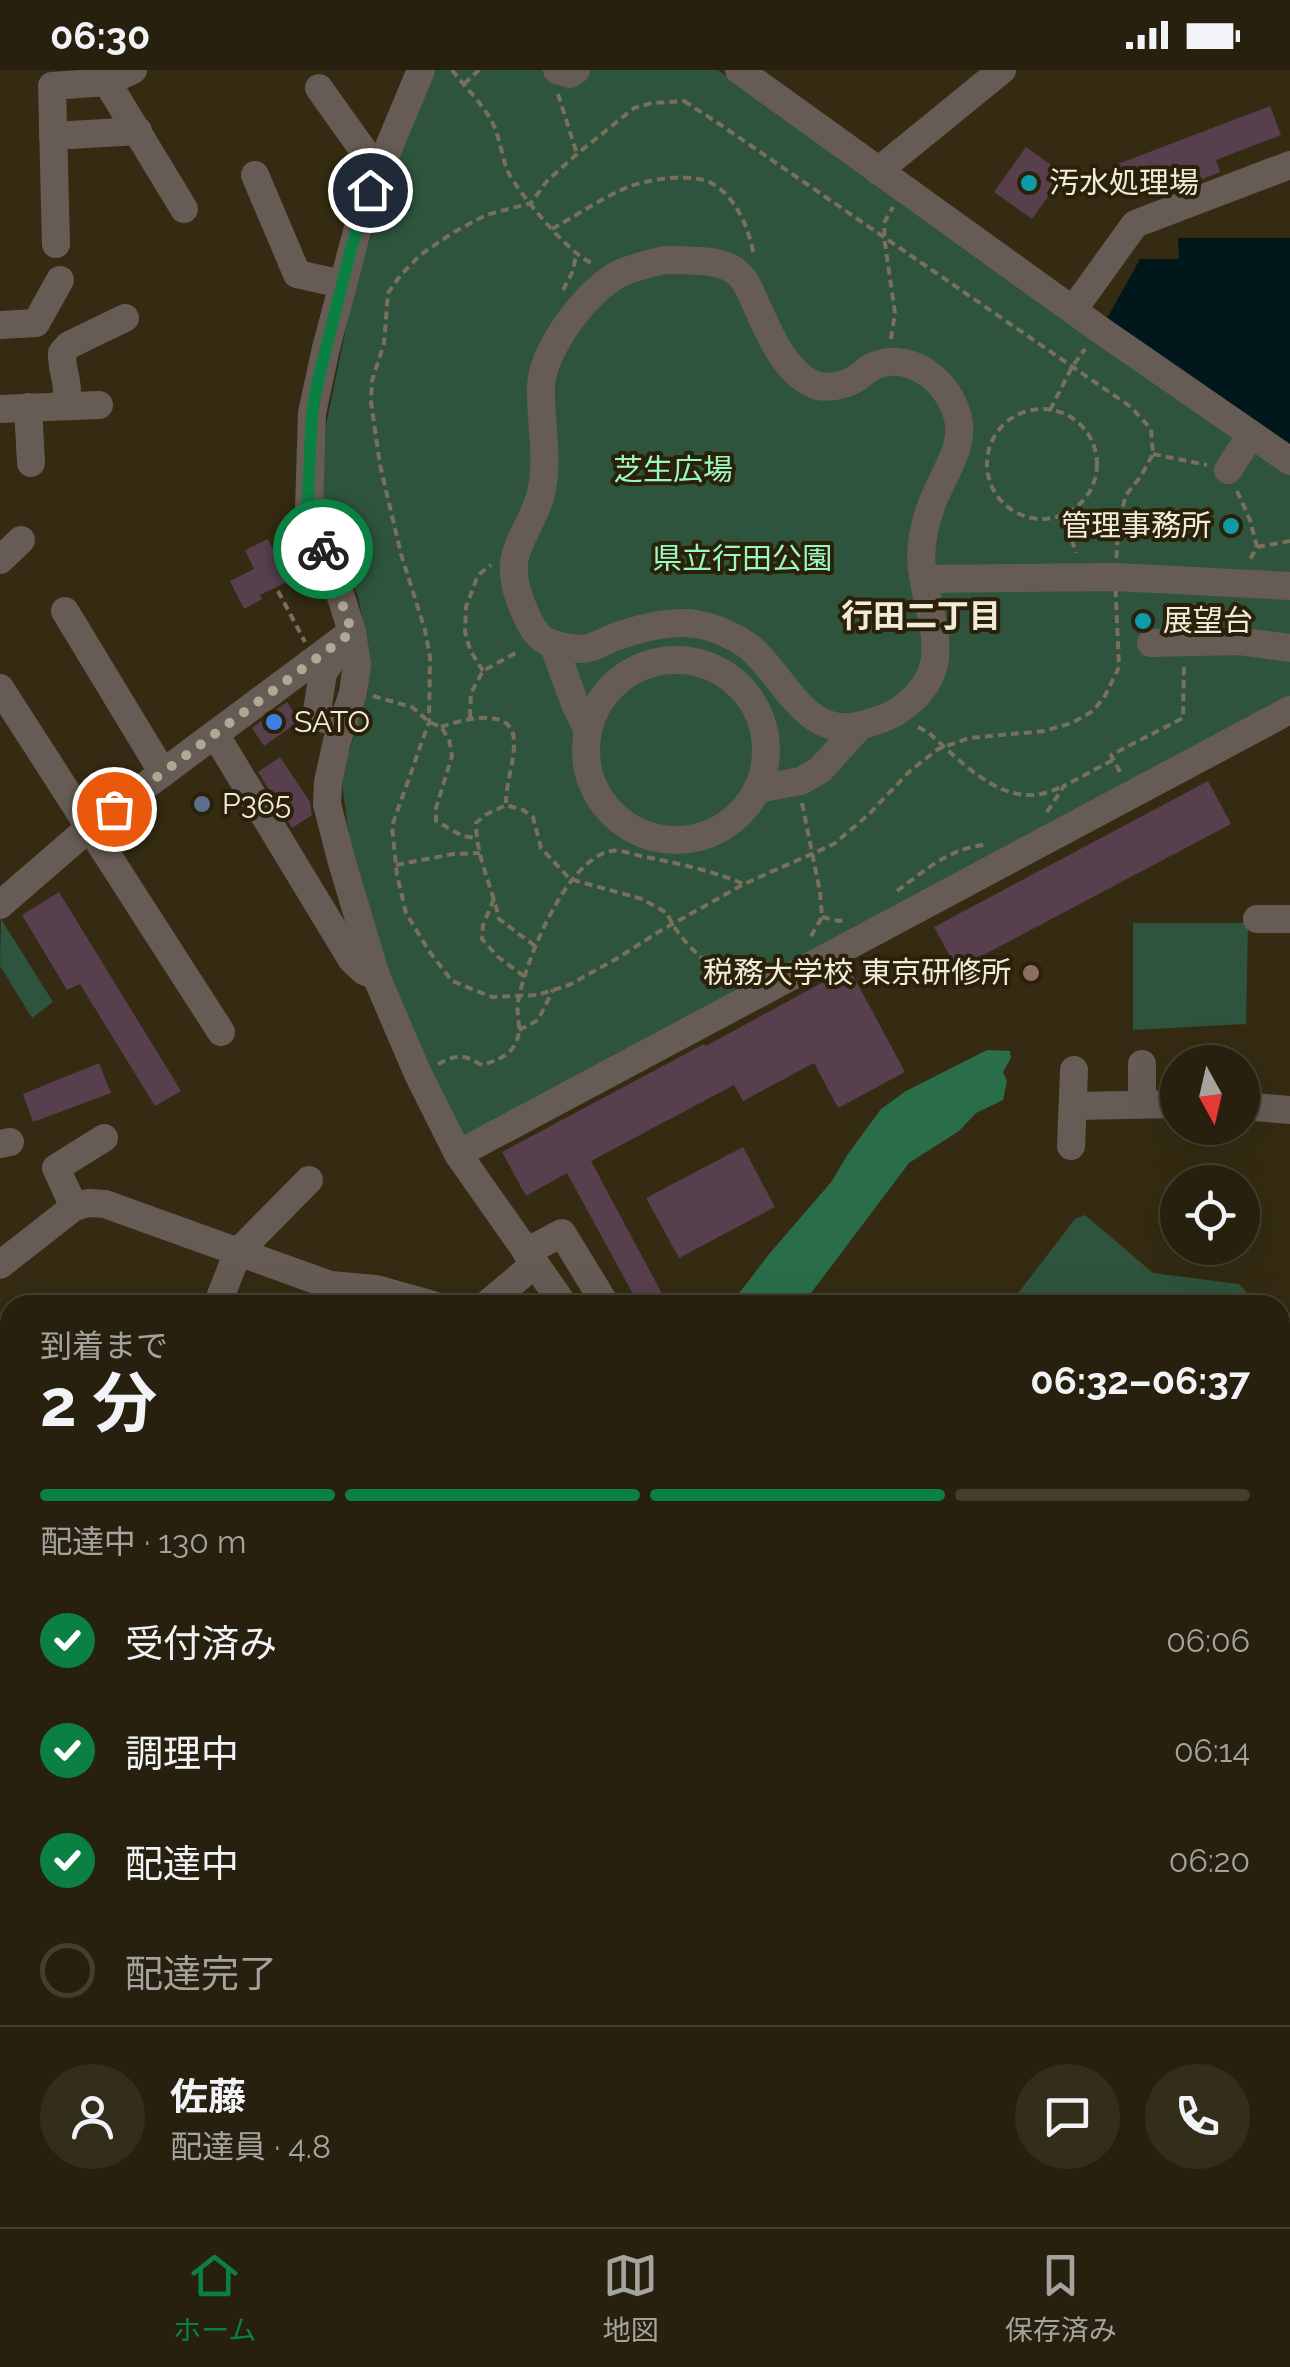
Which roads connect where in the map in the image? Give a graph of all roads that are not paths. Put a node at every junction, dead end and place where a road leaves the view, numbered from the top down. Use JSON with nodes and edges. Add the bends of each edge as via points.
{"nodes":[{"id":1,"x":422,"y":70,"type":"edge"},
{"id":2,"x":738,"y":70,"type":"edge"},
{"id":3,"x":988,"y":75,"type":"edge"},
{"id":4,"x":120,"y":76,"type":"edge"},
{"id":5,"x":319,"y":88,"type":"dead end"},
{"id":6,"x":138,"y":131,"type":"junction"},
{"id":7,"x":53,"y":136,"type":"junction"},
{"id":8,"x":1290,"y":165,"type":"edge"},
{"id":9,"x":378,"y":171,"type":"junction"},
{"id":10,"x":878,"y":171,"type":"junction"},
{"id":11,"x":255,"y":174,"type":"dead end"},
{"id":12,"x":184,"y":209,"type":"dead end"},
{"id":13,"x":56,"y":244,"type":"dead end"},
{"id":14,"x":60,"y":280,"type":"dead end"},
{"id":15,"x":342,"y":284,"type":"junction"},
{"id":16,"x":1072,"y":310,"type":"junction"},
{"id":17,"x":125,"y":318,"type":"dead end"},
{"id":18,"x":0,"y":325,"type":"edge"},
{"id":19,"x":99,"y":404,"type":"dead end"},
{"id":20,"x":64,"y":406,"type":"junction"},
{"id":21,"x":14,"y":408,"type":"edge"},
{"id":22,"x":1251,"y":435,"type":"junction"},
{"id":23,"x":1290,"y":460,"type":"edge"},
{"id":24,"x":31,"y":464,"type":"dead end"},
{"id":25,"x":1228,"y":470,"type":"road end"},
{"id":26,"x":21,"y":540,"type":"dead end"},
{"id":27,"x":0,"y":560,"type":"edge"},
{"id":28,"x":924,"y":579,"type":"junction"},
{"id":29,"x":1290,"y":586,"type":"edge"},
{"id":30,"x":66,"y":611,"type":"dead end"},
{"id":31,"x":352,"y":632,"type":"junction"},
{"id":32,"x":546,"y":641,"type":"junction"},
{"id":33,"x":1152,"y":643,"type":"dead end"},
{"id":34,"x":1290,"y":648,"type":"edge"},
{"id":35,"x":0,"y":688,"type":"edge"},
{"id":36,"x":1290,"y":710,"type":"edge"},
{"id":37,"x":344,"y":722,"type":"junction"},
{"id":38,"x":859,"y":727,"type":"junction"},
{"id":39,"x":588,"y":730,"type":"junction"},
{"id":40,"x":214,"y":734,"type":"junction"},
{"id":41,"x":162,"y":773,"type":"junction"},
{"id":42,"x":757,"y":789,"type":"junction"},
{"id":43,"x":90,"y":827,"type":"junction"},
{"id":44,"x":0,"y":905,"type":"edge"},
{"id":45,"x":1257,"y":919,"type":"dead end"},
{"id":46,"x":1290,"y":920,"type":"edge"},
{"id":47,"x":376,"y":976,"type":"junction"},
{"id":48,"x":221,"y":1032,"type":"dead end"},
{"id":49,"x":1142,"y":1064,"type":"dead end"},
{"id":50,"x":1074,"y":1070,"type":"dead end"},
{"id":51,"x":1142,"y":1104,"type":"junction"},
{"id":52,"x":1160,"y":1104,"type":"edge"},
{"id":53,"x":1074,"y":1106,"type":"junction"},
{"id":54,"x":1260,"y":1108,"type":"edge"},
{"id":55,"x":1290,"y":1110,"type":"edge"},
{"id":56,"x":104,"y":1138,"type":"dead end"},
{"id":57,"x":1072,"y":1146,"type":"dead end"},
{"id":58,"x":458,"y":1154,"type":"junction"},
{"id":59,"x":309,"y":1180,"type":"dead end"},
{"id":60,"x":74,"y":1207,"type":"junction"},
{"id":61,"x":238,"y":1252,"type":"junction"},
{"id":62,"x":530,"y":1258,"type":"junction"},
{"id":63,"x":0,"y":1264,"type":"edge"},
{"id":64,"x":221,"y":1295,"type":"edge"},
{"id":65,"x":325,"y":1295,"type":"edge"},
{"id":66,"x":394,"y":1295,"type":"edge"},
{"id":67,"x":495,"y":1295,"type":"edge"},
{"id":68,"x":557,"y":1295,"type":"edge"},
{"id":69,"x":600,"y":1295,"type":"edge"},
{"id":70,"x":998,"y":2227,"type":"edge"},
{"id":71,"x":1036,"y":2227,"type":"edge"}],
"edges":[{"from":1,"to":9,"type":"street"},
{"from":2,"to":10,"type":"street"},
{"from":3,"to":10,"type":"street"},
{"from":4,"to":6,"type":"street"},
{"from":4,"to":7,"type":"street","via":[[52,86]]},
{"from":5,"to":9,"type":"street"},
{"from":6,"to":7,"type":"street"},
{"from":6,"to":12,"type":"street"},
{"from":7,"to":13,"type":"street"},
{"from":8,"to":16,"type":"street","via":[[1135,224]]},
{"from":9,"to":15,"type":"street"},
{"from":10,"to":16,"type":"street"},
{"from":11,"to":15,"type":"street","via":[[298,274]]},
{"from":14,"to":18,"type":"street","via":[[36,323]]},
{"from":15,"to":31,"type":"street","via":[[312,413],[308,496]]},
{"from":16,"to":22,"type":"street"},
{"from":17,"to":20,"type":"street","via":[[62,353]]},
{"from":19,"to":20,"type":"street"},
{"from":20,"to":21,"type":"street"},
{"from":21,"to":24,"type":"street"},
{"from":22,"to":23,"type":"street"},
{"from":22,"to":25,"type":"street"},
{"from":26,"to":27,"type":"street"},
{"from":28,"to":29,"type":"street","via":[[1114,577]]},
{"from":28,"to":32,"type":"street","via":[[926,520],[960,438],[945,389],[932,375],[886,363],[855,380],[819,388],[783,356],[737,272],[722,264],[664,260],[622,272],[587,300],[566,324],[541,382],[540,496],[512,566],[522,605]]},
{"from":28,"to":38,"type":"street","via":[[934,620],[933,668],[908,704]]},
{"from":30,"to":41,"type":"street"},
{"from":31,"to":37,"type":"street","via":[[354,693]]},
{"from":31,"to":37,"type":"street","via":[[323,674],[316,717]]},
{"from":31,"to":40,"type":"street"},
{"from":32,"to":38,"type":"street","via":[[585,650],[656,626],[720,631],[749,646],[801,708],[822,722]]},
{"from":32,"to":39,"type":"street"},
{"from":33,"to":34,"type":"street","via":[[1238,641]]},
{"from":35,"to":43,"type":"street"},
{"from":36,"to":58,"type":"street"},
{"from":37,"to":47,"type":"street","via":[[327,804]]},
{"from":38,"to":42,"type":"street","via":[[802,782]]},
{"from":39,"to":42,"type":"street","via":[[585,766],[600,798],[624,826],[656,838],[692,838],[725,827],[751,804]]},
{"from":39,"to":42,"type":"street","via":[[604,696],[628,674],[662,661],[697,662],[728,676],[754,702],[765,734],[765,770]]},
{"from":40,"to":41,"type":"street"},
{"from":40,"to":47,"type":"street","via":[[352,960]]},
{"from":41,"to":43,"type":"street"},
{"from":43,"to":44,"type":"street"},
{"from":43,"to":48,"type":"street"},
{"from":45,"to":46,"type":"street"},
{"from":47,"to":58,"type":"street"},
{"from":49,"to":51,"type":"street"},
{"from":50,"to":53,"type":"street"},
{"from":51,"to":52,"type":"street"},
{"from":51,"to":53,"type":"street"},
{"from":53,"to":57,"type":"street"},
{"from":54,"to":55,"type":"street"},
{"from":56,"to":60,"type":"street","via":[[56,1168]]},
{"from":58,"to":62,"type":"street"},
{"from":59,"to":61,"type":"street"},
{"from":60,"to":61,"type":"street","via":[[105,1204]]},
{"from":60,"to":63,"type":"street"},
{"from":61,"to":64,"type":"street"},
{"from":61,"to":65,"type":"street"},
{"from":62,"to":67,"type":"street"},
{"from":62,"to":68,"type":"street"},
{"from":62,"to":69,"type":"street","via":[[562,1233]]},
{"from":65,"to":66,"type":"street","via":[[376,1289]]},
{"from":70,"to":71,"type":"street"}]}
